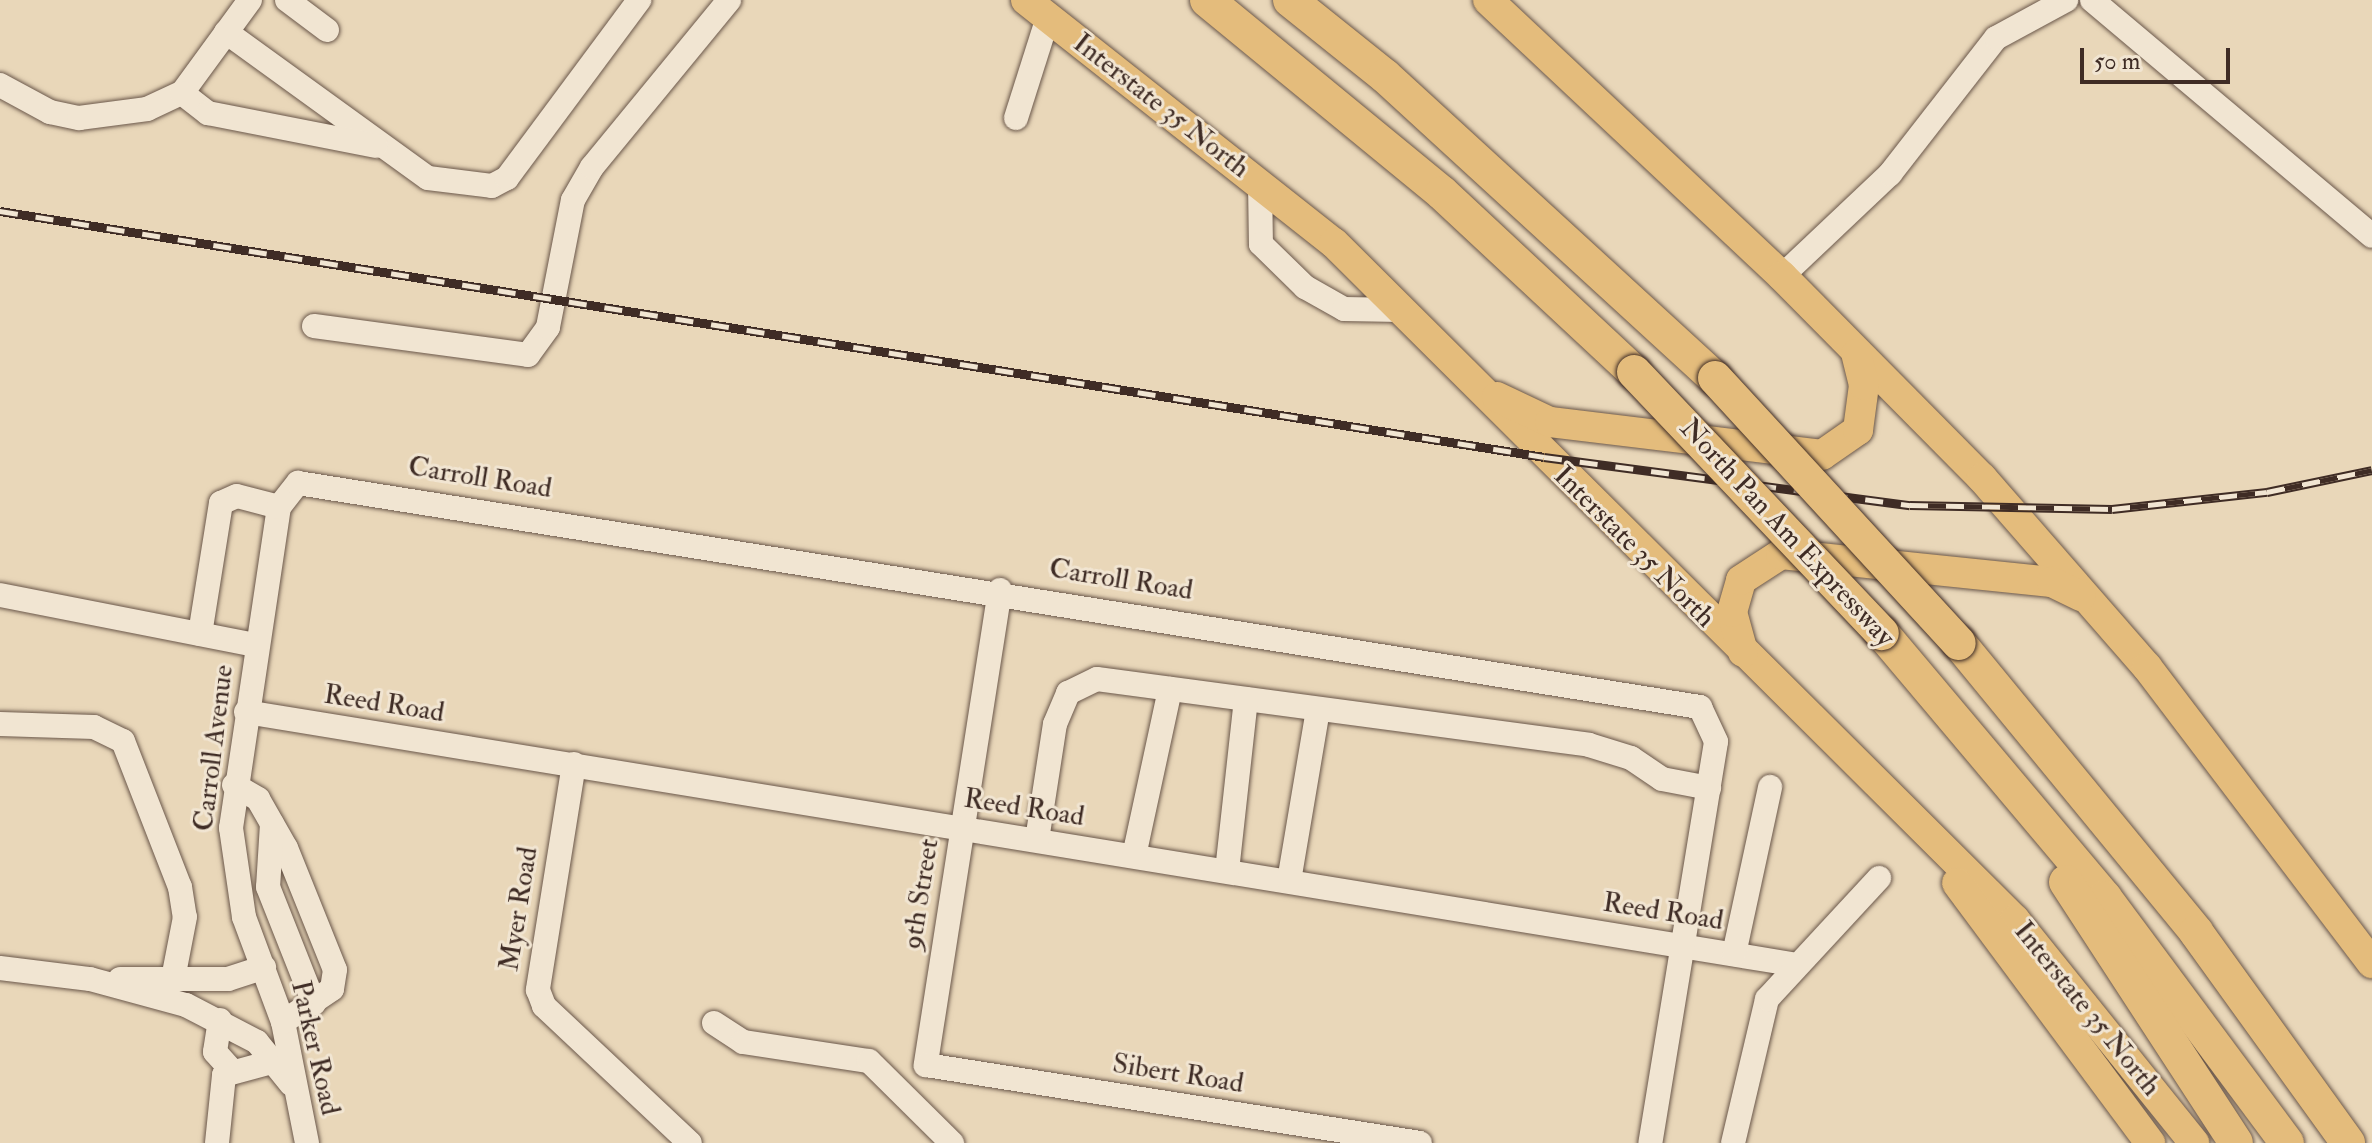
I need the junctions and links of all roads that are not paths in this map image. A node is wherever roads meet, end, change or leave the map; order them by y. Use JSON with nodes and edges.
{"nodes":[{"id":1,"x":250,"y":0,"type":"edge"},
{"id":2,"x":287,"y":0,"type":"edge"},
{"id":3,"x":639,"y":0,"type":"edge"},
{"id":4,"x":729,"y":0,"type":"edge"},
{"id":5,"x":1207,"y":0,"type":"edge"},
{"id":6,"x":1290,"y":0,"type":"edge"},
{"id":7,"x":1488,"y":0,"type":"edge"},
{"id":8,"x":2066,"y":0,"type":"edge"},
{"id":9,"x":2092,"y":0,"type":"edge"},
{"id":10,"x":1037,"y":9,"type":"edge"},
{"id":11,"x":2020,"y":10,"type":"edge"},
{"id":12,"x":327,"y":30,"type":"dead end"},
{"id":13,"x":226,"y":32,"type":"junction"},
{"id":14,"x":0,"y":85,"type":"edge"},
{"id":15,"x":182,"y":93,"type":"junction"},
{"id":16,"x":1016,"y":118,"type":"dead end"},
{"id":17,"x":387,"y":148,"type":"junction"},
{"id":18,"x":1260,"y":183,"type":"junction"},
{"id":19,"x":2372,"y":236,"type":"edge"},
{"id":20,"x":1782,"y":276,"type":"junction"},
{"id":21,"x":1401,"y":310,"type":"junction"},
{"id":22,"x":314,"y":326,"type":"dead end"},
{"id":23,"x":1855,"y":353,"type":"junction"},
{"id":24,"x":1478,"y":386,"type":"junction"},
{"id":25,"x":284,"y":498,"type":"junction"},
{"id":26,"x":1000,"y":590,"type":"junction"},
{"id":27,"x":0,"y":595,"type":"edge"},
{"id":28,"x":2090,"y":601,"type":"junction"},
{"id":29,"x":200,"y":634,"type":"junction"},
{"id":30,"x":256,"y":645,"type":"junction"},
{"id":31,"x":1745,"y":658,"type":"junction"},
{"id":32,"x":1926,"y":682,"type":"junction"},
{"id":33,"x":1170,"y":689,"type":"junction"},
{"id":34,"x":1246,"y":699,"type":"junction"},
{"id":35,"x":1318,"y":709,"type":"junction"},
{"id":36,"x":246,"y":712,"type":"junction"},
{"id":37,"x":0,"y":724,"type":"edge"},
{"id":38,"x":2057,"y":756,"type":"junction"},
{"id":39,"x":574,"y":764,"type":"junction"},
{"id":40,"x":234,"y":785,"type":"junction"},
{"id":41,"x":1770,"y":787,"type":"dead end"},
{"id":42,"x":1709,"y":788,"type":"junction"},
{"id":43,"x":1902,"y":807,"type":"junction"},
{"id":44,"x":272,"y":824,"type":"junction"},
{"id":45,"x":961,"y":828,"type":"junction"},
{"id":46,"x":1037,"y":840,"type":"junction"},
{"id":47,"x":1134,"y":856,"type":"junction"},
{"id":48,"x":1227,"y":871,"type":"junction"},
{"id":49,"x":1879,"y":878,"type":"dead end"},
{"id":50,"x":1289,"y":881,"type":"junction"},
{"id":51,"x":1683,"y":946,"type":"junction"},
{"id":52,"x":1734,"y":954,"type":"junction"},
{"id":53,"x":2372,"y":963,"type":"edge"},
{"id":54,"x":1792,"y":964,"type":"junction"},
{"id":55,"x":264,"y":967,"type":"junction"},
{"id":56,"x":0,"y":968,"type":"edge"},
{"id":57,"x":90,"y":979,"type":"junction"},
{"id":58,"x":173,"y":979,"type":"junction"},
{"id":59,"x":314,"y":1003,"type":"junction"},
{"id":60,"x":220,"y":1020,"type":"junction"},
{"id":61,"x":283,"y":1022,"type":"junction"},
{"id":62,"x":714,"y":1023,"type":"dead end"},
{"id":63,"x":282,"y":1059,"type":"junction"},
{"id":64,"x":926,"y":1065,"type":"joint"},
{"id":65,"x":231,"y":1070,"type":"junction"},
{"id":66,"x":2372,"y":1141,"type":"edge"},
{"id":67,"x":217,"y":1143,"type":"edge"},
{"id":68,"x":307,"y":1143,"type":"edge"},
{"id":69,"x":690,"y":1143,"type":"edge"},
{"id":70,"x":952,"y":1143,"type":"edge"},
{"id":71,"x":1420,"y":1143,"type":"edge"},
{"id":72,"x":1650,"y":1143,"type":"edge"},
{"id":73,"x":1733,"y":1143,"type":"edge"},
{"id":74,"x":2150,"y":1143,"type":"edge"},
{"id":75,"x":2194,"y":1143,"type":"edge"},
{"id":76,"x":2236,"y":1143,"type":"edge"},
{"id":77,"x":2287,"y":1143,"type":"edge"},
{"id":78,"x":2348,"y":1143,"type":"edge"}],
"edges":[{"from":1,"to":13,"type":"street"},
{"from":2,"to":12,"type":"street"},
{"from":3,"to":17,"type":"street"},
{"from":4,"to":22,"type":"street"},
{"from":5,"to":32,"type":"highway","name":"North Pan Am Expressway","bridge":true},
{"from":6,"to":38,"type":"highway","name":"North Pan Am Expressway","bridge":true},
{"from":7,"to":20,"type":"main road"},
{"from":8,"to":11,"type":"street"},
{"from":9,"to":19,"type":"street"},
{"from":10,"to":16,"type":"street"},
{"from":10,"to":18,"type":"main road","name":"Interstate 35 North"},
{"from":11,"to":20,"type":"street"},
{"from":13,"to":15,"type":"street"},
{"from":13,"to":17,"type":"street"},
{"from":14,"to":15,"type":"street"},
{"from":15,"to":17,"type":"street"},
{"from":18,"to":21,"type":"main road","name":"Interstate 35 North"},
{"from":18,"to":21,"type":"street"},
{"from":20,"to":23,"type":"main road"},
{"from":21,"to":24,"type":"main road","name":"Interstate 35 North"},
{"from":23,"to":24,"type":"main road"},
{"from":23,"to":28,"type":"main road"},
{"from":24,"to":31,"type":"main road","name":"Interstate 35 North"},
{"from":25,"to":26,"type":"street","name":"Carroll Road"},
{"from":25,"to":29,"type":"street","name":"Carroll Road"},
{"from":25,"to":30,"type":"street","name":"Carroll Avenue"},
{"from":26,"to":42,"type":"street","name":"Carroll Road"},
{"from":26,"to":45,"type":"street","name":"9th Street"},
{"from":27,"to":29,"type":"street"},
{"from":28,"to":31,"type":"main road"},
{"from":28,"to":53,"type":"main road"},
{"from":29,"to":30,"type":"street"},
{"from":30,"to":36,"type":"street","name":"Carroll Avenue"},
{"from":31,"to":43,"type":"main road","name":"Interstate 35 North"},
{"from":32,"to":76,"type":"highway"},
{"from":32,"to":77,"type":"highway","name":"North Pan Am Expressway"},
{"from":33,"to":34,"type":"street"},
{"from":33,"to":46,"type":"street"},
{"from":33,"to":47,"type":"street"},
{"from":34,"to":35,"type":"street"},
{"from":34,"to":48,"type":"street"},
{"from":35,"to":42,"type":"street"},
{"from":35,"to":50,"type":"street"},
{"from":36,"to":39,"type":"street","name":"Reed Road"},
{"from":36,"to":40,"type":"street","name":"Carroll Avenue"},
{"from":37,"to":58,"type":"street"},
{"from":38,"to":66,"type":"highway"},
{"from":38,"to":78,"type":"highway","name":"North Pan Am Expressway"},
{"from":39,"to":45,"type":"street","name":"Reed Road"},
{"from":39,"to":69,"type":"street","name":"Myer Road"},
{"from":40,"to":44,"type":"street"},
{"from":40,"to":55,"type":"street","name":"Carroll Avenue"},
{"from":41,"to":52,"type":"street"},
{"from":42,"to":51,"type":"street","name":"Carroll Road"},
{"from":43,"to":74,"type":"main road"},
{"from":43,"to":75,"type":"main road","name":"Interstate 35 North"},
{"from":44,"to":59,"type":"street"},
{"from":44,"to":59,"type":"street"},
{"from":45,"to":46,"type":"street","name":"Reed Road"},
{"from":45,"to":64,"type":"street","name":"9th Street"},
{"from":46,"to":47,"type":"street","name":"Reed Road"},
{"from":47,"to":48,"type":"street","name":"Reed Road"},
{"from":48,"to":50,"type":"street","name":"Reed Road"},
{"from":49,"to":54,"type":"street"},
{"from":50,"to":51,"type":"street","name":"Reed Road"},
{"from":51,"to":52,"type":"street","name":"Reed Road"},
{"from":51,"to":72,"type":"street"},
{"from":52,"to":54,"type":"street","name":"Reed Road"},
{"from":54,"to":73,"type":"street"},
{"from":55,"to":58,"type":"street"},
{"from":55,"to":61,"type":"street","name":"Parker Road"},
{"from":56,"to":57,"type":"street"},
{"from":57,"to":58,"type":"street"},
{"from":57,"to":60,"type":"street"},
{"from":59,"to":61,"type":"street"},
{"from":60,"to":63,"type":"street"},
{"from":60,"to":65,"type":"street"},
{"from":61,"to":63,"type":"street","name":"Parker Road"},
{"from":62,"to":70,"type":"street"},
{"from":63,"to":65,"type":"street"},
{"from":63,"to":68,"type":"street","name":"Parker Road"},
{"from":64,"to":71,"type":"street","name":"Sibert Road"},
{"from":65,"to":67,"type":"street"}]}
